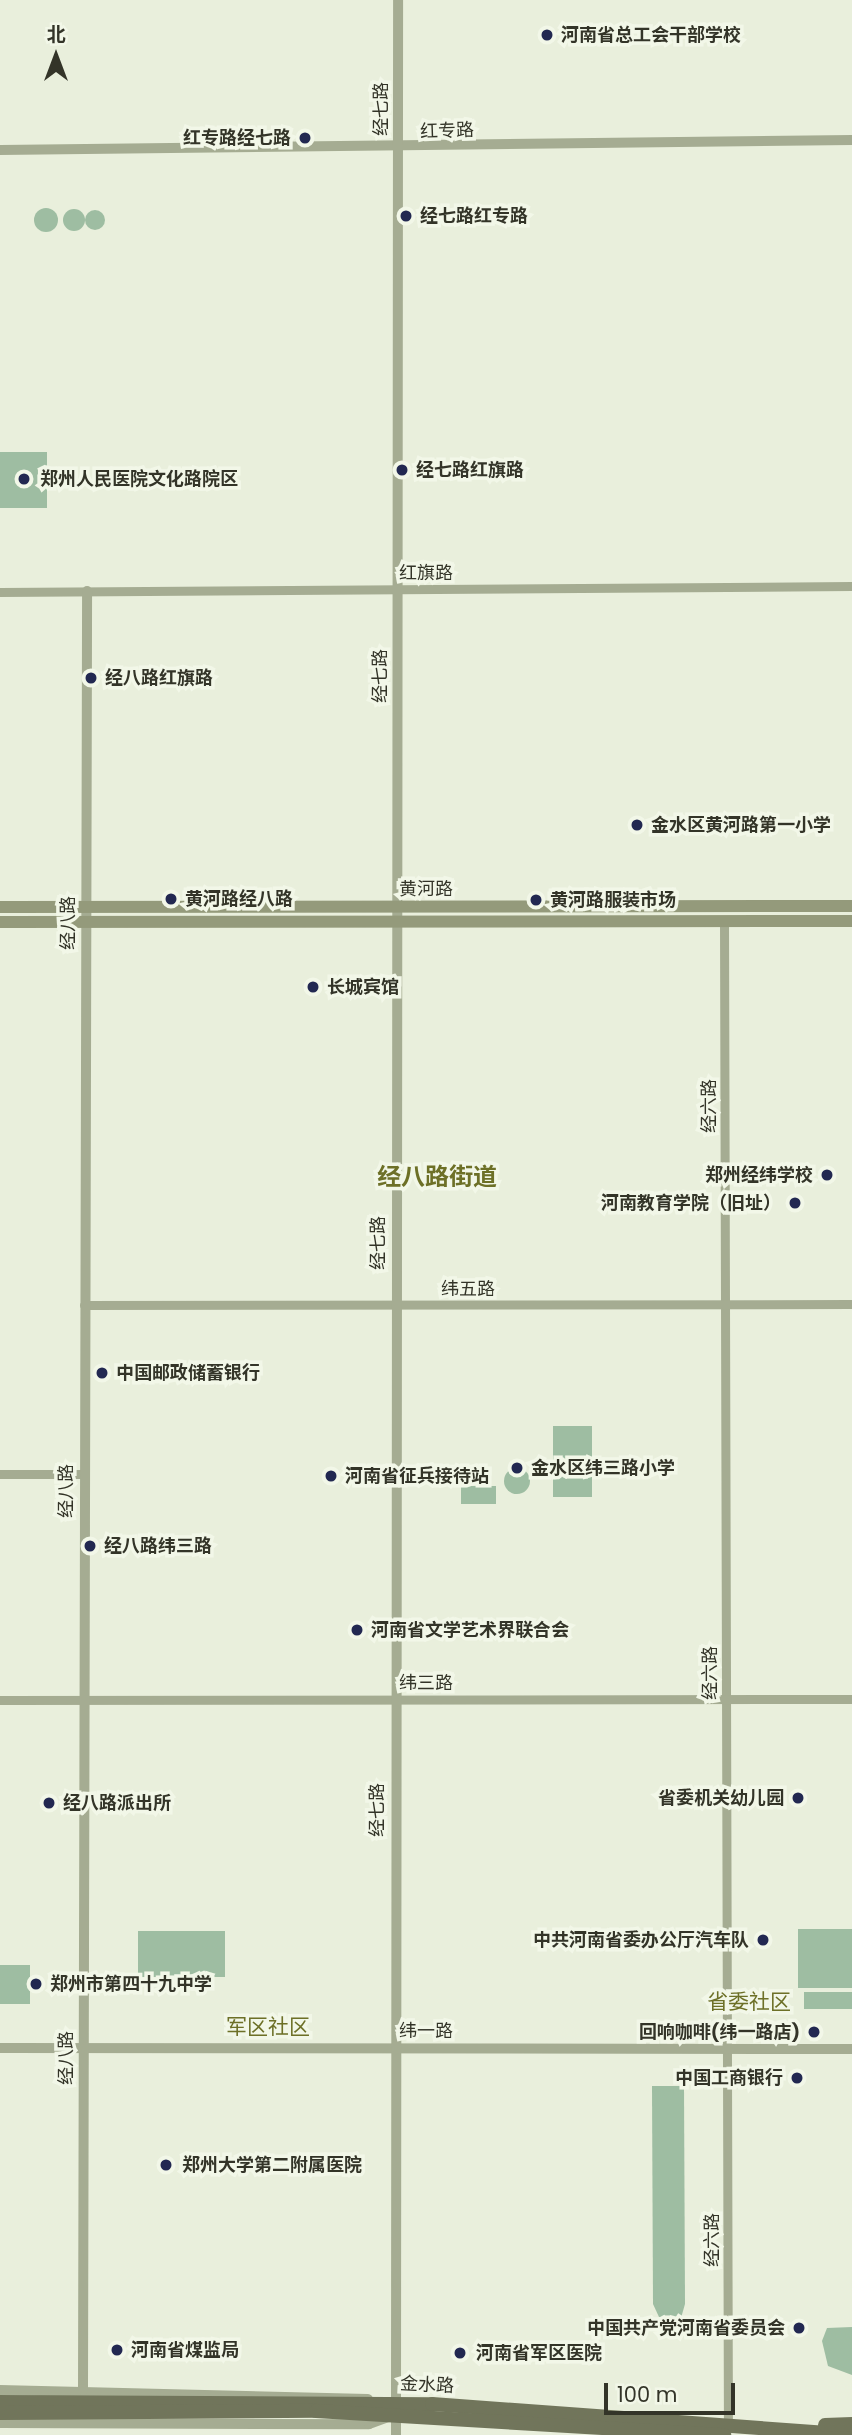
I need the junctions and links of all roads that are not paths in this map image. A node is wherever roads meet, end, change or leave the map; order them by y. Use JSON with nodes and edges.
{"nodes":[{"id":1,"x":398,"y":0,"type":"edge"},
{"id":2,"x":852,"y":140,"type":"edge"},
{"id":3,"x":0,"y":150,"type":"edge"},
{"id":4,"x":398,"y":150,"type":"junction"},
{"id":5,"x":852,"y":586,"type":"edge"},
{"id":6,"x":397,"y":589,"type":"junction"},
{"id":7,"x":87,"y":591,"type":"junction"},
{"id":8,"x":0,"y":592,"type":"edge"},
{"id":9,"x":397,"y":906,"type":"junction"},
{"id":10,"x":852,"y":906,"type":"edge"},
{"id":11,"x":0,"y":907,"type":"edge"},
{"id":12,"x":86,"y":907,"type":"junction"},
{"id":13,"x":852,"y":921,"type":"edge"},
{"id":14,"x":0,"y":922,"type":"edge"},
{"id":15,"x":86,"y":922,"type":"junction"},
{"id":16,"x":397,"y":922,"type":"junction"},
{"id":17,"x":724,"y":922,"type":"junction"},
{"id":18,"x":396,"y":1304,"type":"junction"},
{"id":19,"x":725,"y":1304,"type":"junction"},
{"id":20,"x":852,"y":1304,"type":"edge"},
{"id":21,"x":84,"y":1305,"type":"junction"},
{"id":22,"x":0,"y":1474,"type":"edge"},
{"id":23,"x":84,"y":1474,"type":"junction"},
{"id":24,"x":394,"y":1699,"type":"junction"},
{"id":25,"x":726,"y":1699,"type":"junction"},
{"id":26,"x":852,"y":1699,"type":"edge"},
{"id":27,"x":0,"y":1700,"type":"edge"},
{"id":28,"x":84,"y":1700,"type":"junction"},
{"id":29,"x":0,"y":2048,"type":"edge"},
{"id":30,"x":83,"y":2049,"type":"junction"},
{"id":31,"x":396,"y":2049,"type":"junction"},
{"id":32,"x":727,"y":2049,"type":"junction"},
{"id":33,"x":852,"y":2049,"type":"edge"},
{"id":34,"x":83,"y":2390,"type":"junction"},
{"id":35,"x":0,"y":2392,"type":"edge"},
{"id":36,"x":0,"y":2402,"type":"edge"},
{"id":37,"x":43,"y":2402,"type":"junction"},
{"id":38,"x":316,"y":2406,"type":"junction"},
{"id":39,"x":397,"y":2408,"type":"junction"},
{"id":40,"x":0,"y":2413,"type":"edge"},
{"id":41,"x":0,"y":2423,"type":"edge"},
{"id":42,"x":852,"y":2424,"type":"edge"},
{"id":43,"x":774,"y":2428,"type":"junction"},
{"id":44,"x":726,"y":2430,"type":"edge"},
{"id":45,"x":396,"y":2435,"type":"edge"},
{"id":46,"x":852,"y":2435,"type":"edge"}],
"edges":[{"from":1,"to":4,"type":"street","name":"经七路"},
{"from":2,"to":4,"type":"street","name":"红专路"},
{"from":3,"to":4,"type":"street","name":"红专路"},
{"from":4,"to":6,"type":"street","name":"经七路"},
{"from":5,"to":6,"type":"street","name":"红旗路"},
{"from":6,"to":7,"type":"street","name":"红旗路"},
{"from":6,"to":9,"type":"street","name":"经七路"},
{"from":7,"to":8,"type":"street","name":"红旗路"},
{"from":7,"to":12,"type":"street","name":"经八路"},
{"from":9,"to":10,"type":"main road","name":"黄河路"},
{"from":9,"to":12,"type":"main road","name":"黄河路"},
{"from":9,"to":16,"type":"street","name":"经七路"},
{"from":11,"to":12,"type":"main road","name":"黄河路"},
{"from":12,"to":15,"type":"street","name":"经八路"},
{"from":13,"to":17,"type":"main road","name":"黄河路"},
{"from":14,"to":15,"type":"main road","name":"黄河路"},
{"from":15,"to":16,"type":"main road","name":"黄河路"},
{"from":15,"to":21,"type":"street","name":"经八路"},
{"from":16,"to":17,"type":"main road","name":"黄河路"},
{"from":16,"to":18,"type":"street","name":"经七路"},
{"from":17,"to":19,"type":"street","name":"经六路"},
{"from":18,"to":19,"type":"street","name":"纬五路"},
{"from":18,"to":21,"type":"street","name":"纬五路"},
{"from":18,"to":24,"type":"street","name":"经七路"},
{"from":19,"to":20,"type":"street","name":"纬五路"},
{"from":19,"to":25,"type":"street","name":"经六路"},
{"from":21,"to":23,"type":"street","name":"经八路"},
{"from":22,"to":23,"type":"street"},
{"from":23,"to":28,"type":"street","name":"经八路"},
{"from":24,"to":25,"type":"street","name":"纬三路"},
{"from":24,"to":28,"type":"street","name":"纬三路"},
{"from":24,"to":31,"type":"street","name":"经七路"},
{"from":25,"to":26,"type":"street","name":"纬三路"},
{"from":25,"to":32,"type":"street","name":"经六路"},
{"from":27,"to":28,"type":"street","name":"纬三路"},
{"from":28,"to":30,"type":"street","name":"经八路"},
{"from":29,"to":30,"type":"street","name":"纬一路"},
{"from":30,"to":31,"type":"street","name":"纬一路"},
{"from":30,"to":34,"type":"street","name":"经八路"},
{"from":31,"to":32,"type":"street","name":"纬一路"},
{"from":31,"to":39,"type":"street","name":"经七路"},
{"from":32,"to":33,"type":"street","name":"纬一路"},
{"from":32,"to":44,"type":"street","name":"经六路"},
{"from":34,"to":35,"type":"street"},
{"from":34,"to":39,"type":"street"},
{"from":35,"to":37,"type":"main road"},
{"from":36,"to":37,"type":"main road","name":"金水路"},
{"from":37,"to":38,"type":"main road","name":"金水路"},
{"from":38,"to":39,"type":"main road","name":"金水路"},
{"from":38,"to":40,"type":"main road","name":"金水路"},
{"from":39,"to":41,"type":"street"},
{"from":39,"to":44,"type":"main road","name":"金水路"},
{"from":39,"to":45,"type":"street","name":"经七路"},
{"from":42,"to":43,"type":"main road"},
{"from":43,"to":44,"type":"main road","name":"金水路"},
{"from":43,"to":46,"type":"main road","name":"金水路"}]}
